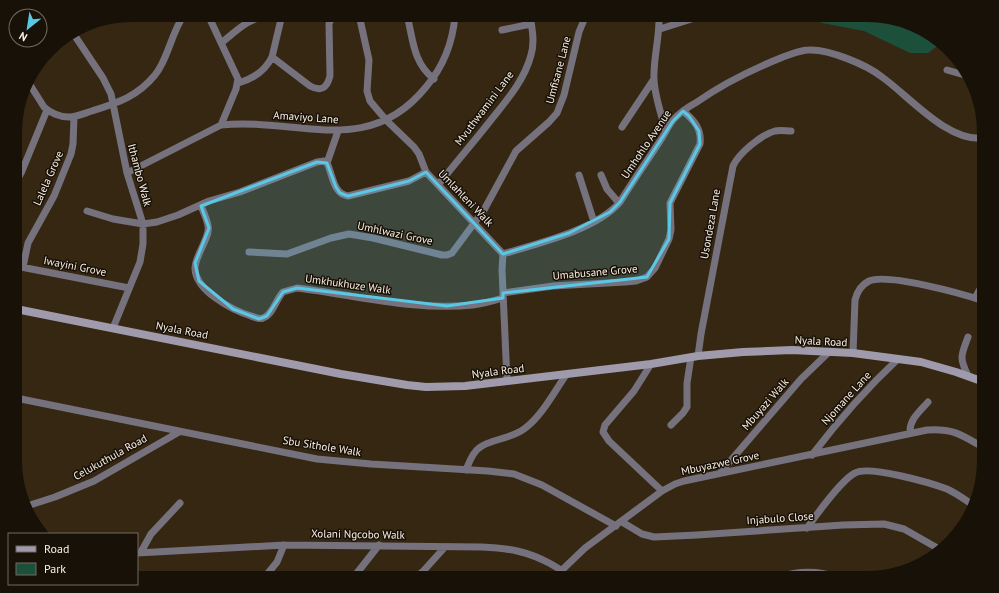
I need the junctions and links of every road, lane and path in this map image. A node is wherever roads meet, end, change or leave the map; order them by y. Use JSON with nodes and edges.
{"nodes":[{"id":1,"x":180,"y":22,"type":"edge"},
{"id":2,"x":211,"y":22,"type":"edge"},
{"id":3,"x":250,"y":22,"type":"edge"},
{"id":4,"x":281,"y":22,"type":"edge"},
{"id":5,"x":330,"y":22,"type":"edge"},
{"id":6,"x":361,"y":22,"type":"edge"},
{"id":7,"x":409,"y":22,"type":"edge"},
{"id":8,"x":454,"y":22,"type":"edge"},
{"id":9,"x":583,"y":22,"type":"edge"},
{"id":10,"x":660,"y":22,"type":"edge"},
{"id":11,"x":682,"y":22,"type":"edge"},
{"id":12,"x":531,"y":24,"type":"joint"},
{"id":13,"x":660,"y":29,"type":"junction"},
{"id":14,"x":502,"y":30,"type":"dead end"},
{"id":15,"x":77,"y":37,"type":"edge"},
{"id":16,"x":221,"y":43,"type":"junction"},
{"id":17,"x":272,"y":57,"type":"junction"},
{"id":18,"x":947,"y":70,"type":"dead end"},
{"id":19,"x":960,"y":74,"type":"edge"},
{"id":20,"x":434,"y":78,"type":"junction"},
{"id":21,"x":654,"y":79,"type":"junction"},
{"id":22,"x":238,"y":83,"type":"junction"},
{"id":23,"x":31,"y":87,"type":"edge"},
{"id":24,"x":113,"y":104,"type":"junction"},
{"id":25,"x":47,"y":110,"type":"junction"},
{"id":26,"x":683,"y":111,"type":"junction"},
{"id":27,"x":74,"y":117,"type":"junction"},
{"id":28,"x":386,"y":120,"type":"junction"},
{"id":29,"x":220,"y":125,"type":"junction"},
{"id":30,"x":622,"y":127,"type":"dead end"},
{"id":31,"x":338,"y":131,"type":"junction"},
{"id":32,"x":666,"y":131,"type":"junction"},
{"id":33,"x":791,"y":131,"type":"dead end"},
{"id":34,"x":977,"y":138,"type":"edge"},
{"id":35,"x":327,"y":163,"type":"junction"},
{"id":36,"x":22,"y":171,"type":"edge"},
{"id":37,"x":426,"y":172,"type":"junction"},
{"id":38,"x":127,"y":173,"type":"junction"},
{"id":39,"x":579,"y":175,"type":"dead end"},
{"id":40,"x":601,"y":175,"type":"dead end"},
{"id":41,"x":438,"y":184,"type":"junction"},
{"id":42,"x":619,"y":203,"type":"junction"},
{"id":43,"x":201,"y":206,"type":"junction"},
{"id":44,"x":87,"y":211,"type":"dead end"},
{"id":45,"x":594,"y":222,"type":"junction"},
{"id":46,"x":475,"y":223,"type":"junction"},
{"id":47,"x":143,"y":224,"type":"junction"},
{"id":48,"x":249,"y":252,"type":"dead end"},
{"id":49,"x":504,"y":254,"type":"junction"},
{"id":50,"x":22,"y":261,"type":"edge"},
{"id":51,"x":22,"y":267,"type":"edge"},
{"id":52,"x":129,"y":288,"type":"junction"},
{"id":53,"x":503,"y":296,"type":"junction"},
{"id":54,"x":976,"y":298,"type":"edge"},
{"id":55,"x":22,"y":310,"type":"edge"},
{"id":56,"x":113,"y":328,"type":"junction"},
{"id":57,"x":968,"y":337,"type":"dead end"},
{"id":58,"x":829,"y":352,"type":"junction"},
{"id":59,"x":853,"y":353,"type":"junction"},
{"id":60,"x":695,"y":357,"type":"junction"},
{"id":61,"x":898,"y":359,"type":"junction"},
{"id":62,"x":651,"y":364,"type":"junction"},
{"id":63,"x":566,"y":375,"type":"junction"},
{"id":64,"x":968,"y":376,"type":"junction"},
{"id":65,"x":977,"y":379,"type":"edge"},
{"id":66,"x":507,"y":380,"type":"junction"},
{"id":67,"x":22,"y":399,"type":"edge"},
{"id":68,"x":928,"y":402,"type":"dead end"},
{"id":69,"x":671,"y":424,"type":"dead end"},
{"id":70,"x":178,"y":432,"type":"junction"},
{"id":71,"x":910,"y":434,"type":"junction"},
{"id":72,"x":977,"y":444,"type":"edge"},
{"id":73,"x":812,"y":455,"type":"junction"},
{"id":74,"x":466,"y":470,"type":"junction"},
{"id":75,"x":720,"y":473,"type":"junction"},
{"id":76,"x":662,"y":491,"type":"junction"},
{"id":77,"x":969,"y":502,"type":"edge"},
{"id":78,"x":180,"y":503,"type":"dead end"},
{"id":79,"x":31,"y":505,"type":"edge"},
{"id":80,"x":619,"y":524,"type":"junction"},
{"id":81,"x":807,"y":528,"type":"junction"},
{"id":82,"x":284,"y":545,"type":"junction"},
{"id":83,"x":379,"y":545,"type":"junction"},
{"id":84,"x":445,"y":547,"type":"junction"},
{"id":85,"x":936,"y":547,"type":"edge"},
{"id":86,"x":139,"y":553,"type":"edge"},
{"id":87,"x":562,"y":570,"type":"joint"},
{"id":88,"x":270,"y":571,"type":"edge"},
{"id":89,"x":359,"y":571,"type":"edge"},
{"id":90,"x":424,"y":571,"type":"edge"}],
"edges":[{"from":1,"to":24,"type":"street"},
{"from":2,"to":16,"type":"street"},
{"from":3,"to":16,"type":"street"},
{"from":4,"to":17,"type":"street"},
{"from":5,"to":17,"type":"street"},
{"from":6,"to":28,"type":"street","name":"Umlahleni Walk"},
{"from":7,"to":20,"type":"street"},
{"from":8,"to":20,"type":"street","name":"Amaviyo Lane"},
{"from":9,"to":46,"type":"street","name":"Umfisane Lane"},
{"from":10,"to":13,"type":"street"},
{"from":11,"to":13,"type":"street"},
{"from":12,"to":14,"type":"street"},
{"from":12,"to":41,"type":"street","name":"Mvuthwamini Lane"},
{"from":13,"to":21,"type":"street"},
{"from":15,"to":24,"type":"street","name":"Ithambo Walk"},
{"from":16,"to":22,"type":"street"},
{"from":17,"to":22,"type":"street"},
{"from":18,"to":19,"type":"street"},
{"from":20,"to":28,"type":"street","name":"Amaviyo Lane"},
{"from":21,"to":30,"type":"street"},
{"from":21,"to":32,"type":"street"},
{"from":22,"to":29,"type":"street"},
{"from":23,"to":25,"type":"street"},
{"from":24,"to":27,"type":"street"},
{"from":24,"to":38,"type":"street","name":"Ithambo Walk"},
{"from":25,"to":27,"type":"street"},
{"from":25,"to":36,"type":"street"},
{"from":26,"to":32,"type":"street","name":"Umhohlo Avenue"},
{"from":26,"to":34,"type":"street","name":"Umhohlo Avenue"},
{"from":26,"to":53,"type":"street","name":"Umabusane Grove"},
{"from":27,"to":50,"type":"street","name":"Lalela Grove"},
{"from":28,"to":31,"type":"street","name":"Amaviyo Lane"},
{"from":28,"to":37,"type":"street","name":"Umlahleni Walk"},
{"from":29,"to":31,"type":"street","name":"Amaviyo Lane"},
{"from":29,"to":38,"type":"street","name":"Amaviyo Lane"},
{"from":31,"to":35,"type":"street"},
{"from":32,"to":42,"type":"street","name":"Umhohlo Avenue"},
{"from":33,"to":60,"type":"street","name":"Usondeza Lane"},
{"from":35,"to":37,"type":"street"},
{"from":35,"to":43,"type":"street"},
{"from":37,"to":41,"type":"street","name":"Umlahleni Walk"},
{"from":38,"to":47,"type":"street","name":"Ithambo Walk"},
{"from":39,"to":45,"type":"street"},
{"from":40,"to":42,"type":"street"},
{"from":41,"to":46,"type":"street","name":"Umlahleni Walk"},
{"from":42,"to":45,"type":"street","name":"Umhohlo Avenue"},
{"from":43,"to":47,"type":"street"},
{"from":43,"to":53,"type":"street","name":"Umkhukhuze Walk"},
{"from":44,"to":47,"type":"street"},
{"from":45,"to":49,"type":"street","name":"Umhohlo Avenue"},
{"from":46,"to":48,"type":"street","name":"Umhlwazi Grove"},
{"from":46,"to":49,"type":"street","name":"Umlahleni Walk"},
{"from":47,"to":52,"type":"street","name":"Ithambo Walk"},
{"from":49,"to":53,"type":"street"},
{"from":51,"to":52,"type":"street","name":"Iwayini Grove"},
{"from":52,"to":56,"type":"street","name":"Ithambo Walk"},
{"from":53,"to":66,"type":"street"},
{"from":54,"to":59,"type":"street"},
{"from":55,"to":56,"type":"street","name":"Nyala Road"},
{"from":56,"to":66,"type":"street","name":"Nyala Road"},
{"from":57,"to":64,"type":"street"},
{"from":58,"to":59,"type":"street","name":"Nyala Road"},
{"from":58,"to":60,"type":"street","name":"Nyala Road"},
{"from":58,"to":75,"type":"street","name":"Mbuyazi Walk"},
{"from":59,"to":61,"type":"street","name":"Nyala Road"},
{"from":60,"to":62,"type":"street","name":"Nyala Road"},
{"from":60,"to":69,"type":"street","name":"Usondeza Lane"},
{"from":61,"to":64,"type":"street","name":"Nyala Road"},
{"from":61,"to":73,"type":"street","name":"Njomane Lane"},
{"from":62,"to":63,"type":"street","name":"Nyala Road"},
{"from":62,"to":76,"type":"street"},
{"from":63,"to":66,"type":"street","name":"Nyala Road"},
{"from":63,"to":74,"type":"street"},
{"from":64,"to":65,"type":"street","name":"Nyala Road"},
{"from":67,"to":70,"type":"street","name":"Sbu Sithole Walk"},
{"from":68,"to":71,"type":"street"},
{"from":70,"to":74,"type":"street","name":"Sbu Sithole Walk"},
{"from":70,"to":79,"type":"street","name":"Celukuthula Road"},
{"from":71,"to":72,"type":"street","name":"Mbuyazwe Grove"},
{"from":71,"to":73,"type":"street","name":"Mbuyazwe Grove"},
{"from":73,"to":75,"type":"street","name":"Mbuyazwe Grove"},
{"from":74,"to":80,"type":"street","name":"Sbu Sithole Walk"},
{"from":75,"to":76,"type":"street","name":"Mbuyazwe Grove"},
{"from":76,"to":80,"type":"street","name":"Mbuyazwe Grove"},
{"from":77,"to":81,"type":"street"},
{"from":78,"to":86,"type":"street"},
{"from":80,"to":81,"type":"street","name":"Injabulo Close"},
{"from":80,"to":87,"type":"street","name":"Mbuyazwe Grove"},
{"from":81,"to":85,"type":"street","name":"Injabulo Close"},
{"from":82,"to":83,"type":"street","name":"Xolani Ngcobo Walk"},
{"from":82,"to":86,"type":"street","name":"Xolani Ngcobo Walk"},
{"from":82,"to":88,"type":"street"},
{"from":83,"to":84,"type":"street","name":"Xolani Ngcobo Walk"},
{"from":83,"to":89,"type":"street"},
{"from":84,"to":87,"type":"street","name":"Xolani Ngcobo Walk"},
{"from":84,"to":90,"type":"street"}]}
